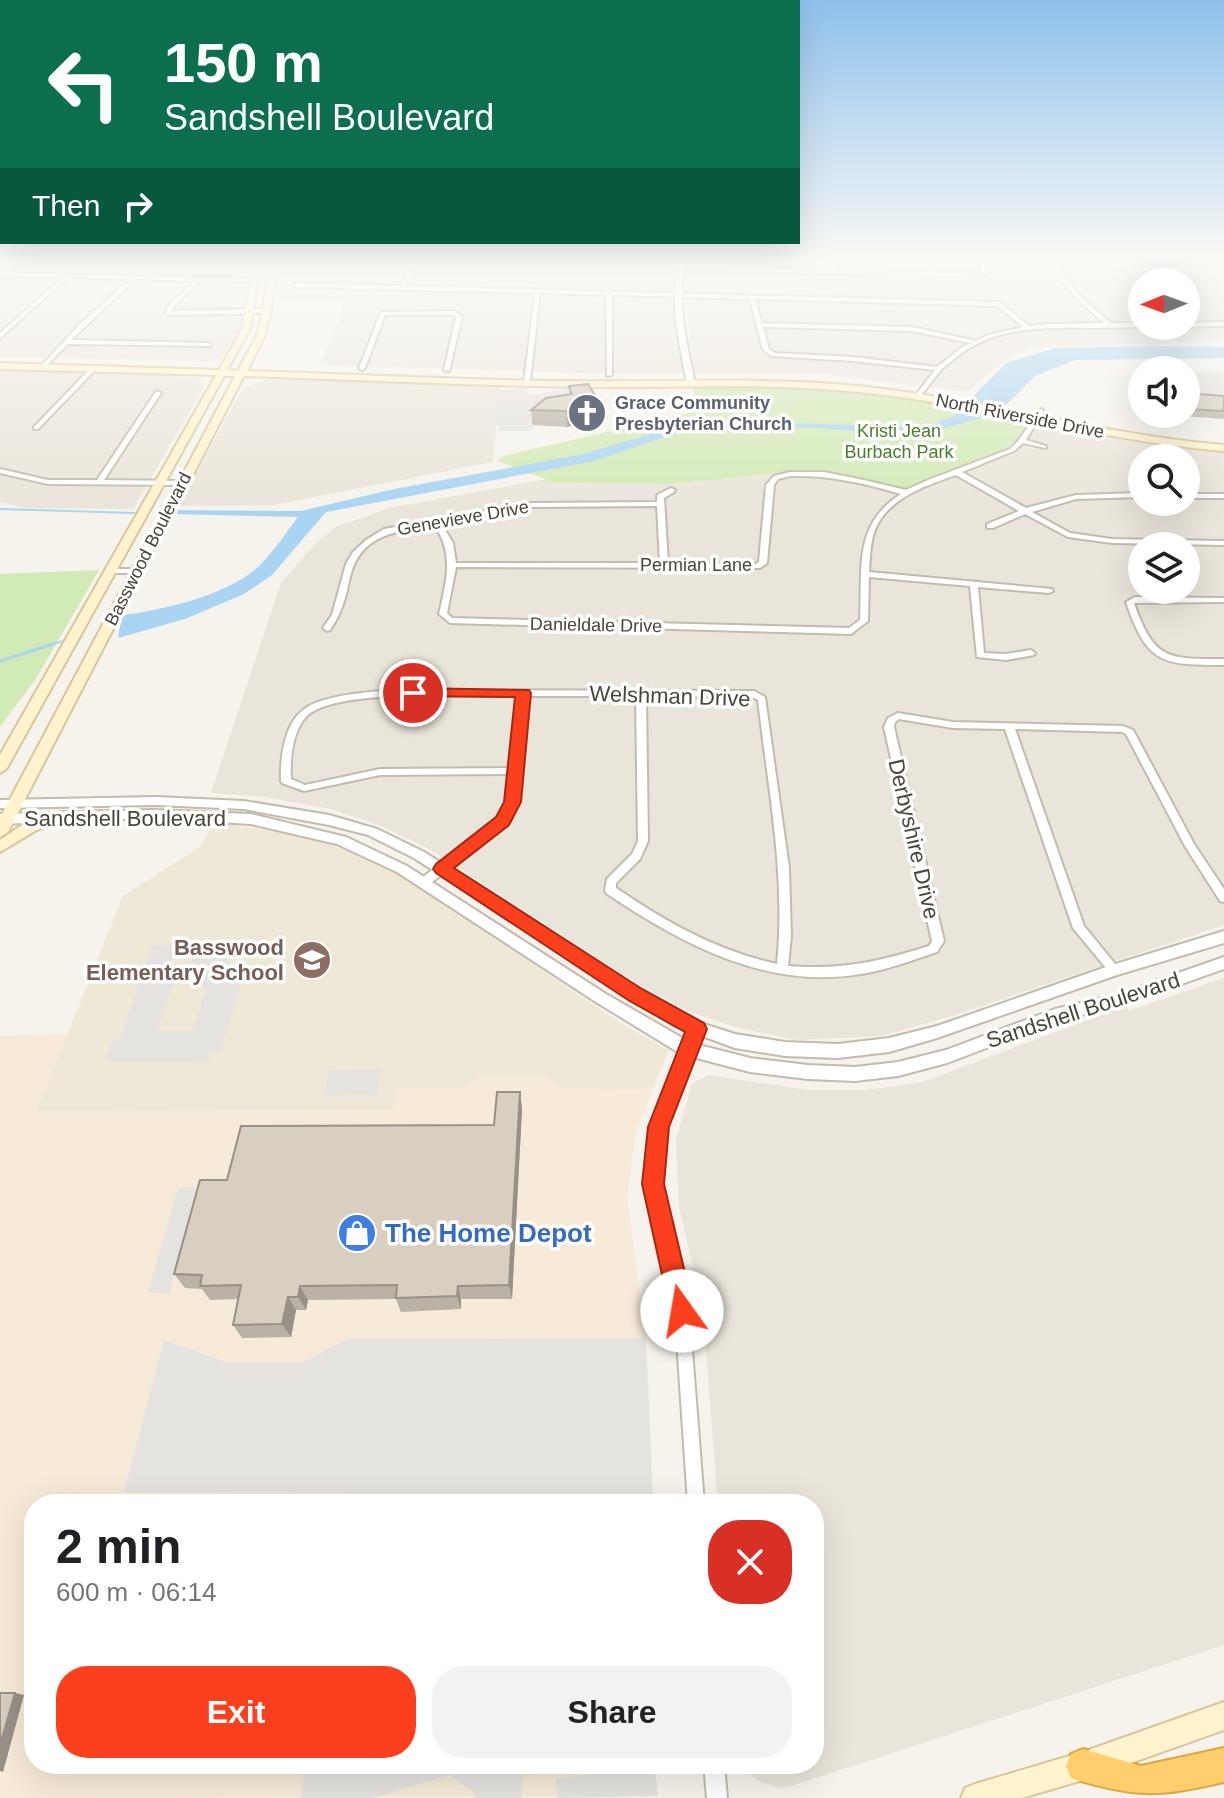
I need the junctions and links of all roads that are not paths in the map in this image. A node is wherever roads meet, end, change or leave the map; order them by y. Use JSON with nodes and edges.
{"nodes":[{"id":1,"x":66,"y":343,"type":"edge"},
{"id":2,"x":110,"y":343,"type":"edge"},
{"id":3,"x":238,"y":343,"type":"edge"},
{"id":4,"x":256,"y":343,"type":"edge"},
{"id":5,"x":372,"y":343,"type":"edge"},
{"id":6,"x":453,"y":343,"type":"edge"},
{"id":7,"x":532,"y":343,"type":"edge"},
{"id":8,"x":609,"y":343,"type":"edge"},
{"id":9,"x":685,"y":343,"type":"edge"},
{"id":10,"x":764,"y":343,"type":"edge"},
{"id":11,"x":973,"y":343,"type":"edge"},
{"id":12,"x":209,"y":345,"type":"dead end"},
{"id":13,"x":0,"y":359,"type":"edge"},
{"id":14,"x":47,"y":363,"type":"junction"},
{"id":15,"x":0,"y":366,"type":"edge"},
{"id":16,"x":94,"y":368,"type":"junction"},
{"id":17,"x":362,"y":368,"type":"junction"},
{"id":18,"x":224,"y":369,"type":"junction"},
{"id":19,"x":241,"y":369,"type":"junction"},
{"id":20,"x":939,"y":369,"type":"junction"},
{"id":21,"x":447,"y":370,"type":"junction"},
{"id":22,"x":281,"y":375,"type":"junction"},
{"id":23,"x":609,"y":375,"type":"junction"},
{"id":24,"x":528,"y":378,"type":"junction"},
{"id":25,"x":690,"y":379,"type":"junction"},
{"id":26,"x":231,"y":389,"type":"junction"},
{"id":27,"x":920,"y":392,"type":"junction"},
{"id":28,"x":158,"y":393,"type":"dead end"},
{"id":29,"x":1039,"y":415,"type":"junction"},
{"id":30,"x":36,"y":428,"type":"dead end"},
{"id":31,"x":1224,"y":438,"type":"edge"},
{"id":32,"x":1022,"y":441,"type":"junction"},
{"id":33,"x":1044,"y":447,"type":"dead end"},
{"id":34,"x":1224,"y":448,"type":"edge"},
{"id":35,"x":0,"y":471,"type":"edge"},
{"id":36,"x":958,"y":473,"type":"junction"},
{"id":37,"x":100,"y":481,"type":"junction"},
{"id":38,"x":159,"y":482,"type":"junction"},
{"id":39,"x":182,"y":483,"type":"junction"},
{"id":40,"x":671,"y":490,"type":"dead end"},
{"id":41,"x":907,"y":493,"type":"junction"},
{"id":42,"x":1128,"y":495,"type":"edge"},
{"id":43,"x":1200,"y":496,"type":"edge"},
{"id":44,"x":1224,"y":496,"type":"edge"},
{"id":45,"x":660,"y":504,"type":"junction"},
{"id":46,"x":1022,"y":512,"type":"junction"},
{"id":47,"x":436,"y":522,"type":"junction"},
{"id":48,"x":990,"y":526,"type":"dead end"},
{"id":49,"x":1224,"y":543,"type":"edge"},
{"id":50,"x":454,"y":565,"type":"junction"},
{"id":51,"x":664,"y":566,"type":"junction"},
{"id":52,"x":112,"y":571,"type":"junction"},
{"id":53,"x":135,"y":571,"type":"junction"},
{"id":54,"x":867,"y":574,"type":"junction"},
{"id":55,"x":974,"y":584,"type":"junction"},
{"id":56,"x":1049,"y":591,"type":"dead end"},
{"id":57,"x":1224,"y":600,"type":"edge"},
{"id":58,"x":327,"y":628,"type":"dead end"},
{"id":59,"x":1031,"y":653,"type":"dead end"},
{"id":60,"x":1224,"y":662,"type":"edge"},
{"id":61,"x":523,"y":693,"type":"junction"},
{"id":62,"x":641,"y":694,"type":"junction"},
{"id":63,"x":1009,"y":727,"type":"junction"},
{"id":64,"x":0,"y":768,"type":"edge"},
{"id":65,"x":517,"y":771,"type":"junction"},
{"id":66,"x":8,"y":804,"type":"edge"},
{"id":67,"x":52,"y":818,"type":"junction"},
{"id":68,"x":2,"y":823,"type":"edge"},
{"id":69,"x":0,"y":847,"type":"edge"},
{"id":70,"x":442,"y":869,"type":"junction"},
{"id":71,"x":423,"y":883,"type":"junction"},
{"id":72,"x":1224,"y":898,"type":"edge"},
{"id":73,"x":1224,"y":937,"type":"edge"},
{"id":74,"x":1224,"y":963,"type":"edge"},
{"id":75,"x":782,"y":970,"type":"junction"},
{"id":76,"x":1114,"y":970,"type":"junction"},
{"id":77,"x":697,"y":1029,"type":"junction"},
{"id":78,"x":687,"y":1049,"type":"junction"},
{"id":79,"x":695,"y":1494,"type":"edge"},
{"id":80,"x":1224,"y":1716,"type":"edge"},
{"id":81,"x":1224,"y":1765,"type":"edge"},
{"id":82,"x":1083,"y":1766,"type":"junction"},
{"id":83,"x":715,"y":1774,"type":"edge"},
{"id":84,"x":717,"y":1798,"type":"edge"},
{"id":85,"x":975,"y":1798,"type":"edge"}],
"edges":[{"from":1,"to":14,"type":"street"},
{"from":2,"to":12,"type":"street"},
{"from":3,"to":18,"type":"main road","name":"Basswood Boulevard"},
{"from":4,"to":19,"type":"main road","name":"Basswood Boulevard"},
{"from":5,"to":17,"type":"street"},
{"from":6,"to":21,"type":"street"},
{"from":7,"to":24,"type":"street"},
{"from":8,"to":23,"type":"street"},
{"from":9,"to":25,"type":"street"},
{"from":10,"to":20,"type":"street"},
{"from":11,"to":20,"type":"street"},
{"from":13,"to":14,"type":"main road","name":"North Riverside Drive"},
{"from":14,"to":15,"type":"main road","name":"North Riverside Drive"},
{"from":14,"to":16,"type":"main road","name":"North Riverside Drive"},
{"from":14,"to":18,"type":"main road","name":"North Riverside Drive"},
{"from":16,"to":18,"type":"main road","name":"North Riverside Drive"},
{"from":16,"to":30,"type":"street"},
{"from":17,"to":19,"type":"main road","name":"North Riverside Drive"},
{"from":17,"to":21,"type":"main road","name":"North Riverside Drive"},
{"from":18,"to":19,"type":"main road","name":"North Riverside Drive"},
{"from":18,"to":38,"type":"main road","name":"Basswood Boulevard"},
{"from":19,"to":22,"type":"main road","name":"North Riverside Drive"},
{"from":19,"to":26,"type":"main road","name":"Basswood Boulevard"},
{"from":20,"to":27,"type":"street"},
{"from":21,"to":24,"type":"main road","name":"North Riverside Drive"},
{"from":22,"to":24,"type":"main road","name":"North Riverside Drive"},
{"from":22,"to":26,"type":"main road"},
{"from":23,"to":24,"type":"main road","name":"North Riverside Drive"},
{"from":23,"to":25,"type":"main road","name":"North Riverside Drive"},
{"from":24,"to":25,"type":"main road","name":"North Riverside Drive"},
{"from":25,"to":27,"type":"main road","name":"North Riverside Drive"},
{"from":26,"to":39,"type":"main road","name":"Basswood Boulevard"},
{"from":27,"to":29,"type":"main road","name":"North Riverside Drive"},
{"from":28,"to":37,"type":"street"},
{"from":29,"to":31,"type":"main road","name":"North Riverside Drive"},
{"from":29,"to":32,"type":"street"},
{"from":29,"to":34,"type":"main road","name":"North Riverside Drive"},
{"from":32,"to":33,"type":"street"},
{"from":32,"to":36,"type":"street"},
{"from":35,"to":37,"type":"street"},
{"from":36,"to":41,"type":"street"},
{"from":36,"to":46,"type":"street"},
{"from":37,"to":38,"type":"street"},
{"from":38,"to":39,"type":"street"},
{"from":38,"to":52,"type":"main road","name":"Basswood Boulevard"},
{"from":39,"to":53,"type":"main road","name":"Basswood Boulevard"},
{"from":40,"to":45,"type":"street"},
{"from":41,"to":51,"type":"street","name":"Permian Lane"},
{"from":41,"to":54,"type":"street"},
{"from":42,"to":46,"type":"street"},
{"from":43,"to":44,"type":"street"},
{"from":45,"to":47,"type":"street","name":"Genevieve Drive"},
{"from":45,"to":51,"type":"street"},
{"from":46,"to":48,"type":"street"},
{"from":46,"to":49,"type":"street"},
{"from":47,"to":50,"type":"street"},
{"from":47,"to":58,"type":"street","name":"Genevieve Drive"},
{"from":50,"to":51,"type":"street","name":"Permian Lane"},
{"from":50,"to":54,"type":"street","name":"Danieldale Drive"},
{"from":52,"to":53,"type":"street"},
{"from":52,"to":64,"type":"main road","name":"Basswood Boulevard"},
{"from":53,"to":66,"type":"main road","name":"Basswood Boulevard"},
{"from":54,"to":55,"type":"street"},
{"from":55,"to":56,"type":"street"},
{"from":55,"to":59,"type":"street"},
{"from":57,"to":60,"type":"street"},
{"from":61,"to":62,"type":"street","name":"Welshman Drive"},
{"from":61,"to":65,"type":"street"},
{"from":61,"to":65,"type":"street","name":"Welshman Drive"},
{"from":62,"to":75,"type":"street","name":"Welshman Drive"},
{"from":62,"to":75,"type":"street","name":"Derbyshire Drive"},
{"from":63,"to":72,"type":"street","name":"Derbyshire Drive"},
{"from":63,"to":75,"type":"street","name":"Derbyshire Drive"},
{"from":63,"to":76,"type":"street"},
{"from":65,"to":70,"type":"street"},
{"from":66,"to":68,"type":"main road","name":"Basswood Boulevard"},
{"from":66,"to":70,"type":"street","name":"Sandshell Boulevard"},
{"from":67,"to":68,"type":"street","name":"Sandshell Boulevard"},
{"from":67,"to":69,"type":"main road"},
{"from":67,"to":71,"type":"street","name":"Sandshell Boulevard"},
{"from":70,"to":71,"type":"street"},
{"from":70,"to":77,"type":"street","name":"Sandshell Boulevard"},
{"from":71,"to":78,"type":"street","name":"Sandshell Boulevard"},
{"from":73,"to":76,"type":"street","name":"Sandshell Boulevard"},
{"from":74,"to":78,"type":"street","name":"Sandshell Boulevard"},
{"from":76,"to":77,"type":"street","name":"Sandshell Boulevard"},
{"from":77,"to":78,"type":"street"},
{"from":78,"to":79,"type":"street"},
{"from":80,"to":82,"type":"main road"},
{"from":81,"to":82,"type":"highway"},
{"from":82,"to":85,"type":"main road"},
{"from":83,"to":84,"type":"street"}]}
